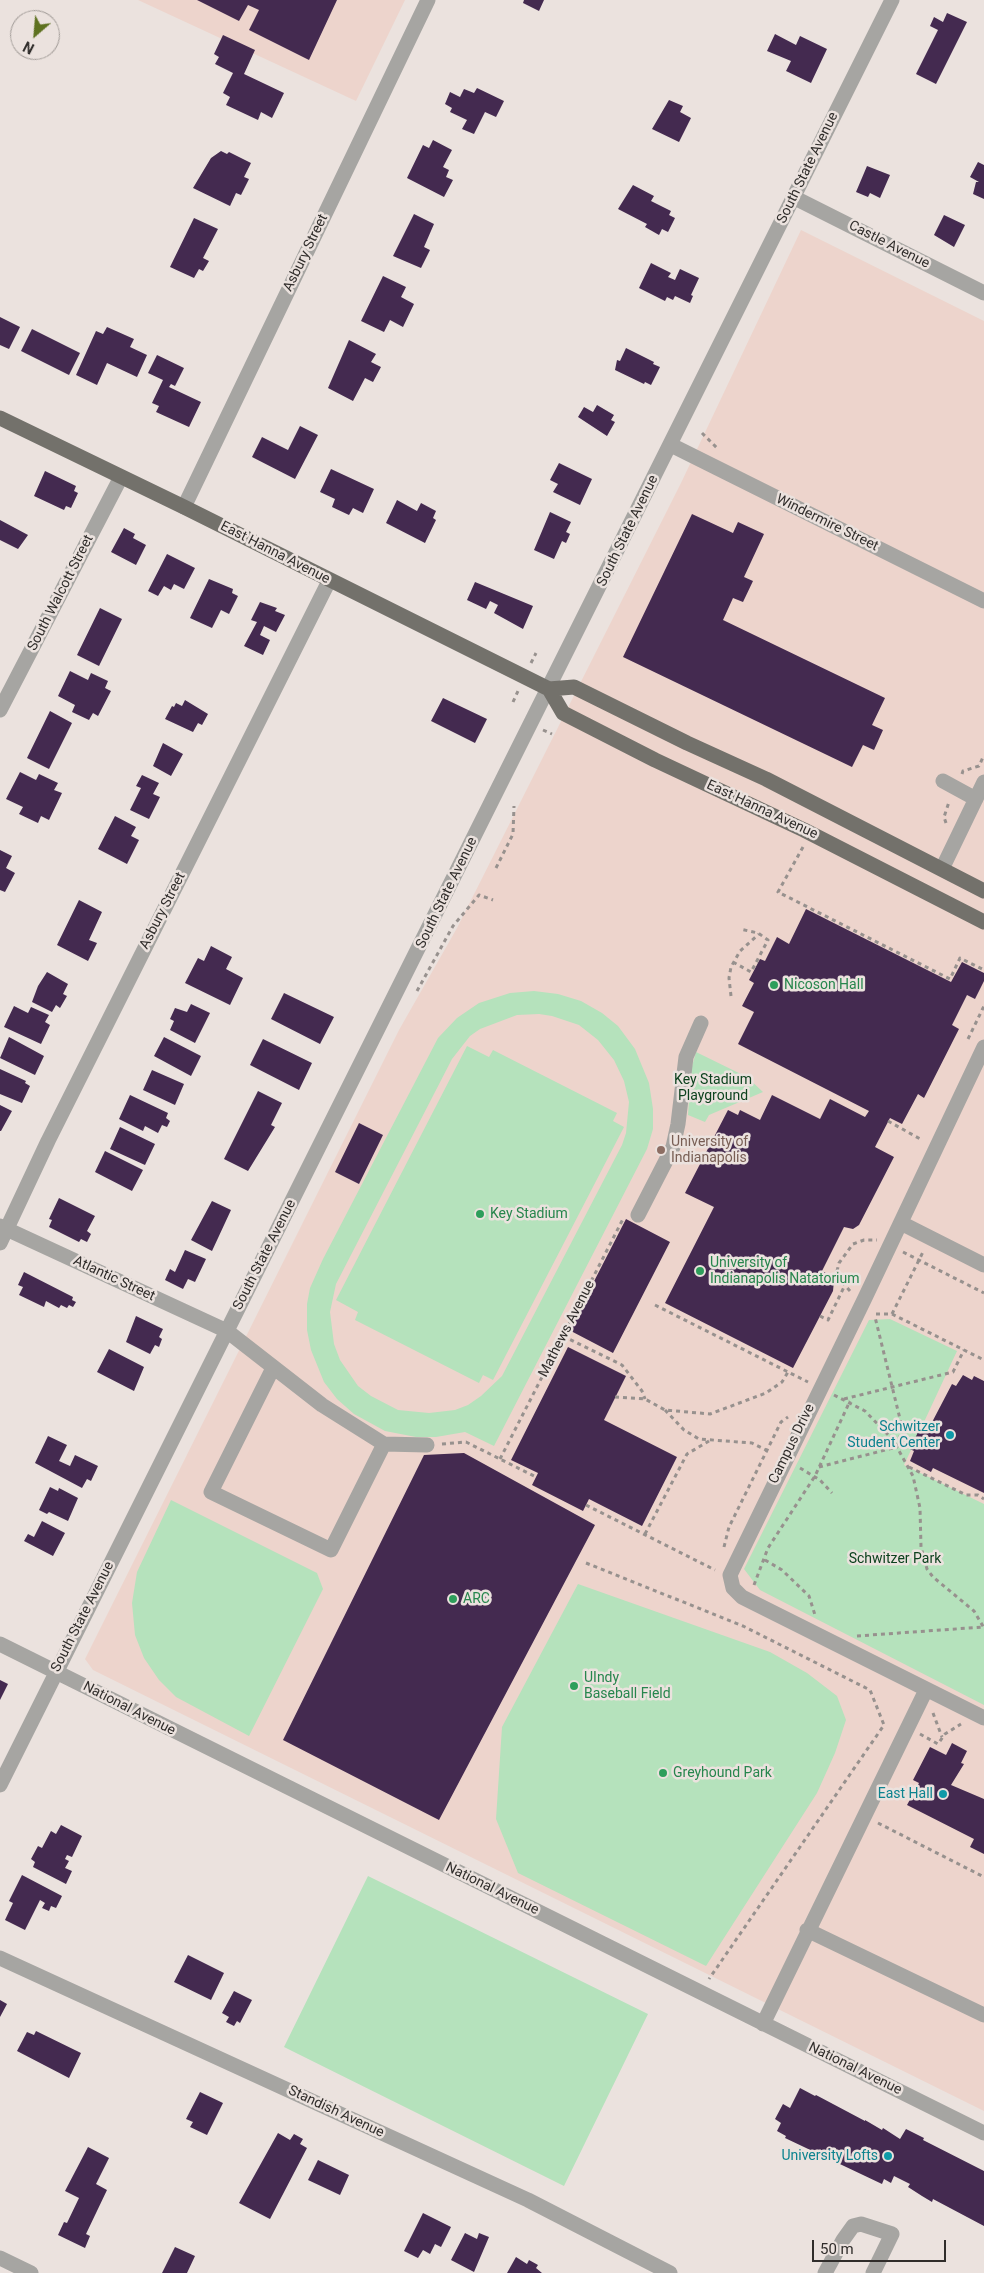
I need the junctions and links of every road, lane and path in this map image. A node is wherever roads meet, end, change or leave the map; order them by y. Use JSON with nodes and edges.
{"nodes":[{"id":1,"x":428,"y":0,"type":"edge"},
{"id":2,"x":892,"y":0,"type":"edge"},
{"id":3,"x":793,"y":197,"type":"junction"},
{"id":4,"x":984,"y":293,"type":"edge"},
{"id":5,"x":0,"y":418,"type":"edge"},
{"id":6,"x":671,"y":445,"type":"junction"},
{"id":7,"x":121,"y":477,"type":"junction"},
{"id":8,"x":184,"y":507,"type":"junction"},
{"id":9,"x":329,"y":581,"type":"junction"},
{"id":10,"x":984,"y":601,"type":"edge"},
{"id":11,"x":549,"y":690,"type":"junction"},
{"id":12,"x":0,"y":710,"type":"edge"},
{"id":13,"x":943,"y":781,"type":"dead end"},
{"id":14,"x":984,"y":782,"type":"edge"},
{"id":15,"x":976,"y":799,"type":"junction"},
{"id":16,"x":514,"y":806,"type":"dead end"},
{"id":17,"x":805,"y":844,"type":"dead end"},
{"id":18,"x":496,"y":868,"type":"dead end"},
{"id":19,"x":942,"y":869,"type":"junction"},
{"id":20,"x":984,"y":890,"type":"edge"},
{"id":21,"x":984,"y":922,"type":"edge"},
{"id":22,"x":740,"y":929,"type":"dead end"},
{"id":23,"x":759,"y":934,"type":"junction"},
{"id":24,"x":734,"y":962,"type":"junction"},
{"id":25,"x":984,"y":970,"type":"edge"},
{"id":26,"x":731,"y":996,"type":"dead end"},
{"id":27,"x":701,"y":1022,"type":"dead end"},
{"id":28,"x":984,"y":1047,"type":"edge"},
{"id":29,"x":888,"y":1121,"type":"dead end"},
{"id":30,"x":922,"y":1140,"type":"dead end"},
{"id":31,"x":638,"y":1215,"type":"joint"},
{"id":32,"x":901,"y":1222,"type":"junction"},
{"id":33,"x":4,"y":1228,"type":"edge"},
{"id":34,"x":931,"y":1238,"type":"junction"},
{"id":35,"x":0,"y":1244,"type":"edge"},
{"id":36,"x":889,"y":1245,"type":"junction"},
{"id":37,"x":919,"y":1260,"type":"junction"},
{"id":38,"x":984,"y":1265,"type":"edge"},
{"id":39,"x":844,"y":1285,"type":"junction"},
{"id":40,"x":984,"y":1293,"type":"edge"},
{"id":41,"x":864,"y":1300,"type":"junction"},
{"id":42,"x":655,"y":1305,"type":"dead end"},
{"id":43,"x":892,"y":1314,"type":"junction"},
{"id":44,"x":820,"y":1316,"type":"dead end"},
{"id":45,"x":227,"y":1331,"type":"junction"},
{"id":46,"x":564,"y":1336,"type":"junction"},
{"id":47,"x":964,"y":1350,"type":"junction"},
{"id":48,"x":984,"y":1360,"type":"edge"},
{"id":49,"x":273,"y":1368,"type":"junction"},
{"id":50,"x":788,"y":1372,"type":"junction"},
{"id":51,"x":811,"y":1372,"type":"dead end"},
{"id":52,"x":806,"y":1381,"type":"junction"},
{"id":53,"x":892,"y":1386,"type":"junction"},
{"id":54,"x":802,"y":1389,"type":"dead end"},
{"id":55,"x":832,"y":1394,"type":"dead end"},
{"id":56,"x":616,"y":1397,"type":"dead end"},
{"id":57,"x":645,"y":1399,"type":"junction"},
{"id":58,"x":844,"y":1399,"type":"junction"},
{"id":59,"x":850,"y":1401,"type":"junction"},
{"id":60,"x":665,"y":1410,"type":"junction"},
{"id":61,"x":790,"y":1412,"type":"dead end"},
{"id":62,"x":710,"y":1440,"type":"junction"},
{"id":63,"x":384,"y":1444,"type":"junction"},
{"id":64,"x":428,"y":1445,"type":"joint"},
{"id":65,"x":897,"y":1446,"type":"junction"},
{"id":66,"x":767,"y":1451,"type":"junction"},
{"id":67,"x":500,"y":1459,"type":"junction"},
{"id":68,"x":785,"y":1460,"type":"junction"},
{"id":69,"x":819,"y":1467,"type":"junction"},
{"id":70,"x":908,"y":1467,"type":"junction"},
{"id":71,"x":815,"y":1476,"type":"junction"},
{"id":72,"x":536,"y":1477,"type":"dead end"},
{"id":73,"x":832,"y":1493,"type":"dead end"},
{"id":74,"x":984,"y":1499,"type":"edge"},
{"id":75,"x":586,"y":1505,"type":"dead end"},
{"id":76,"x":645,"y":1534,"type":"junction"},
{"id":77,"x":722,"y":1553,"type":"dead end"},
{"id":78,"x":765,"y":1560,"type":"junction"},
{"id":79,"x":719,"y":1561,"type":"dead end"},
{"id":80,"x":586,"y":1563,"type":"dead end"},
{"id":81,"x":716,"y":1570,"type":"junction"},
{"id":82,"x":716,"y":1579,"type":"dead end"},
{"id":83,"x":753,"y":1587,"type":"dead end"},
{"id":84,"x":816,"y":1617,"type":"dead end"},
{"id":85,"x":984,"y":1627,"type":"edge"},
{"id":86,"x":853,"y":1636,"type":"dead end"},
{"id":87,"x":0,"y":1644,"type":"edge"},
{"id":88,"x":56,"y":1672,"type":"junction"},
{"id":89,"x":926,"y":1690,"type":"junction"},
{"id":90,"x":937,"y":1710,"type":"dead end"},
{"id":91,"x":932,"y":1712,"type":"junction"},
{"id":92,"x":927,"y":1714,"type":"dead end"},
{"id":93,"x":984,"y":1718,"type":"edge"},
{"id":94,"x":955,"y":1719,"type":"dead end"},
{"id":95,"x":920,"y":1726,"type":"dead end"},
{"id":96,"x":942,"y":1738,"type":"junction"},
{"id":97,"x":0,"y":1786,"type":"edge"},
{"id":98,"x":873,"y":1821,"type":"dead end"},
{"id":99,"x":984,"y":1877,"type":"edge"},
{"id":100,"x":807,"y":1930,"type":"junction"},
{"id":101,"x":0,"y":1958,"type":"edge"},
{"id":102,"x":709,"y":1980,"type":"dead end"},
{"id":103,"x":984,"y":2015,"type":"edge"},
{"id":104,"x":763,"y":2024,"type":"junction"},
{"id":105,"x":984,"y":2133,"type":"edge"},
{"id":106,"x":0,"y":2258,"type":"edge"},
{"id":107,"x":31,"y":2273,"type":"edge"},
{"id":108,"x":670,"y":2273,"type":"edge"},
{"id":109,"x":825,"y":2273,"type":"edge"},
{"id":110,"x":873,"y":2273,"type":"edge"}],
"edges":[{"from":1,"to":8,"type":"street","name":"Asbury Street"},
{"from":2,"to":3,"type":"street","name":"South State Avenue"},
{"from":3,"to":4,"type":"street","name":"Castle Avenue"},
{"from":3,"to":6,"type":"street","name":"South State Avenue"},
{"from":5,"to":7,"type":"main road","name":"East Hanna Avenue"},
{"from":6,"to":10,"type":"street","name":"Windermire Street"},
{"from":6,"to":11,"type":"street","name":"South State Avenue"},
{"from":7,"to":8,"type":"main road","name":"East Hanna Avenue"},
{"from":7,"to":12,"type":"street","name":"South Walcott Street"},
{"from":8,"to":9,"type":"main road","name":"East Hanna Avenue"},
{"from":9,"to":11,"type":"main road","name":"East Hanna Avenue"},
{"from":9,"to":33,"type":"street","name":"Asbury Street"},
{"from":11,"to":19,"type":"main road","name":"East Hanna Avenue"},
{"from":11,"to":21,"type":"main road","name":"East Hanna Avenue"},
{"from":11,"to":45,"type":"street","name":"South State Avenue"},
{"from":13,"to":15,"type":"street"},
{"from":14,"to":15,"type":"street"},
{"from":15,"to":19,"type":"street"},
{"from":16,"to":18,"type":"path"},
{"from":17,"to":25,"type":"path"},
{"from":19,"to":20,"type":"main road","name":"East Hanna Avenue"},
{"from":22,"to":23,"type":"path"},
{"from":23,"to":24,"type":"path"},
{"from":23,"to":24,"type":"path"},
{"from":24,"to":26,"type":"path"},
{"from":27,"to":31,"type":"street"},
{"from":28,"to":32,"type":"street","name":"Campus Drive"},
{"from":29,"to":30,"type":"path"},
{"from":31,"to":46,"type":"path","name":"Mathews Avenue"},
{"from":32,"to":34,"type":"street"},
{"from":32,"to":36,"type":"street","name":"Campus Drive"},
{"from":33,"to":35,"type":"street","name":"Asbury Street"},
{"from":33,"to":45,"type":"street","name":"Atlantic Street"},
{"from":34,"to":37,"type":"path"},
{"from":34,"to":38,"type":"street"},
{"from":36,"to":37,"type":"path"},
{"from":36,"to":39,"type":"path"},
{"from":36,"to":41,"type":"street","name":"Campus Drive"},
{"from":37,"to":40,"type":"path"},
{"from":37,"to":43,"type":"path"},
{"from":39,"to":41,"type":"path"},
{"from":39,"to":44,"type":"path"},
{"from":41,"to":68,"type":"street","name":"Campus Drive"},
{"from":42,"to":50,"type":"path"},
{"from":43,"to":47,"type":"path"},
{"from":43,"to":53,"type":"path"},
{"from":45,"to":49,"type":"street","name":"Atlantic Street"},
{"from":45,"to":88,"type":"street","name":"South State Avenue"},
{"from":46,"to":57,"type":"path"},
{"from":46,"to":67,"type":"path","name":"Mathews Avenue"},
{"from":47,"to":48,"type":"path"},
{"from":47,"to":53,"type":"path"},
{"from":49,"to":63,"type":"street","name":"Atlantic Street"},
{"from":49,"to":63,"type":"street"},
{"from":50,"to":52,"type":"path"},
{"from":50,"to":60,"type":"path"},
{"from":51,"to":52,"type":"path"},
{"from":52,"to":54,"type":"path"},
{"from":53,"to":58,"type":"path"},
{"from":53,"to":65,"type":"path"},
{"from":55,"to":58,"type":"path"},
{"from":56,"to":57,"type":"path"},
{"from":57,"to":60,"type":"path"},
{"from":58,"to":59,"type":"path"},
{"from":59,"to":65,"type":"path"},
{"from":59,"to":69,"type":"path"},
{"from":60,"to":62,"type":"path"},
{"from":61,"to":66,"type":"path"},
{"from":62,"to":66,"type":"path"},
{"from":62,"to":76,"type":"path"},
{"from":63,"to":64,"type":"street"},
{"from":64,"to":67,"type":"path"},
{"from":65,"to":69,"type":"path"},
{"from":65,"to":70,"type":"path"},
{"from":66,"to":68,"type":"path"},
{"from":66,"to":77,"type":"path"},
{"from":67,"to":72,"type":"path"},
{"from":68,"to":71,"type":"path"},
{"from":68,"to":89,"type":"street","name":"Campus Drive"},
{"from":69,"to":71,"type":"path"},
{"from":70,"to":74,"type":"path"},
{"from":70,"to":85,"type":"path"},
{"from":71,"to":73,"type":"path"},
{"from":71,"to":78,"type":"path"},
{"from":75,"to":76,"type":"path"},
{"from":76,"to":81,"type":"path"},
{"from":78,"to":83,"type":"path"},
{"from":78,"to":84,"type":"path"},
{"from":79,"to":81,"type":"path"},
{"from":80,"to":102,"type":"path"},
{"from":81,"to":82,"type":"path"},
{"from":85,"to":86,"type":"path"},
{"from":87,"to":88,"type":"street","name":"National Avenue"},
{"from":88,"to":97,"type":"street","name":"South State Avenue"},
{"from":88,"to":104,"type":"street","name":"National Avenue"},
{"from":89,"to":93,"type":"street","name":"Campus Drive"},
{"from":89,"to":100,"type":"street"},
{"from":90,"to":91,"type":"path"},
{"from":91,"to":92,"type":"path"},
{"from":91,"to":96,"type":"path"},
{"from":94,"to":96,"type":"path"},
{"from":95,"to":96,"type":"path"},
{"from":98,"to":99,"type":"path"},
{"from":100,"to":103,"type":"street"},
{"from":100,"to":104,"type":"street"},
{"from":101,"to":108,"type":"street","name":"Standish Avenue"},
{"from":104,"to":105,"type":"street","name":"National Avenue"},
{"from":106,"to":107,"type":"street"},
{"from":109,"to":110,"type":"street"}]}
